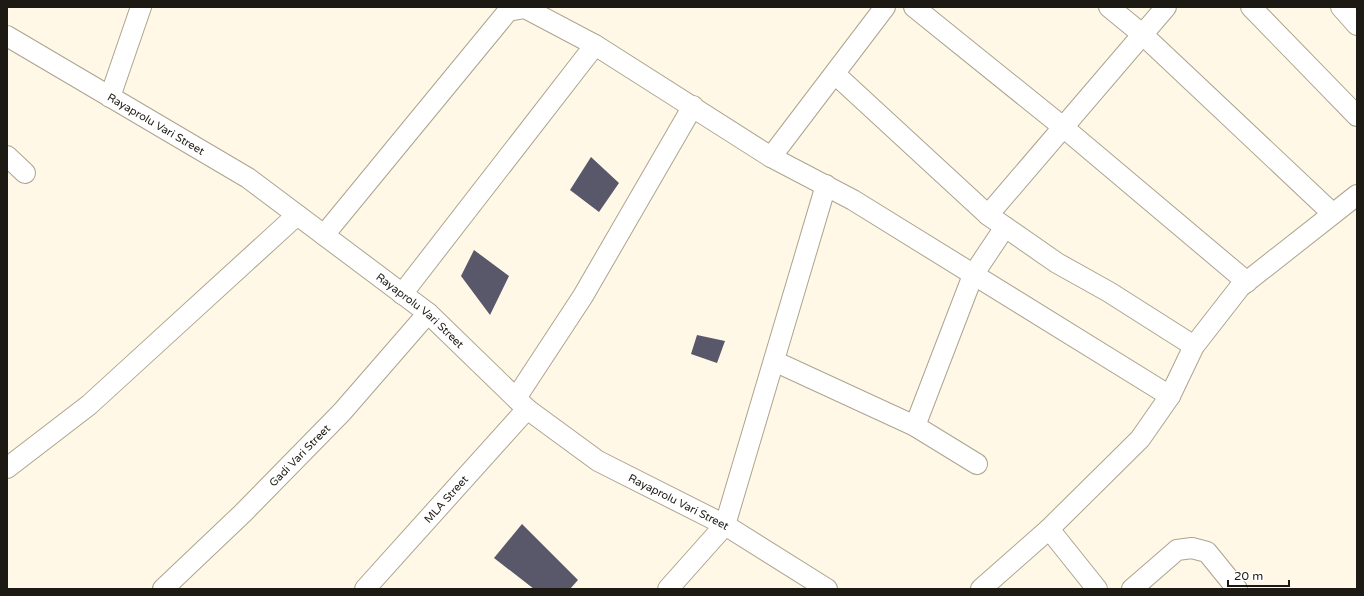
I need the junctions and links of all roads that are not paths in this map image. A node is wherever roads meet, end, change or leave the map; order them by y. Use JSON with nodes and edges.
{"nodes":[{"id":1,"x":141,"y":7,"type":"edge"},
{"id":2,"x":885,"y":7,"type":"edge"},
{"id":3,"x":914,"y":7,"type":"edge"},
{"id":4,"x":1109,"y":7,"type":"edge"},
{"id":5,"x":1166,"y":7,"type":"edge"},
{"id":6,"x":1251,"y":7,"type":"edge"},
{"id":7,"x":1341,"y":7,"type":"edge"},
{"id":8,"x":1357,"y":25,"type":"edge"},
{"id":9,"x":1142,"y":34,"type":"junction"},
{"id":10,"x":7,"y":36,"type":"edge"},
{"id":11,"x":595,"y":45,"type":"junction"},
{"id":12,"x":836,"y":74,"type":"junction"},
{"id":13,"x":110,"y":97,"type":"junction"},
{"id":14,"x":693,"y":106,"type":"junction"},
{"id":15,"x":1357,"y":116,"type":"edge"},
{"id":16,"x":1063,"y":127,"type":"junction"},
{"id":17,"x":7,"y":156,"type":"edge"},
{"id":18,"x":771,"y":156,"type":"junction"},
{"id":19,"x":25,"y":173,"type":"dead end"},
{"id":20,"x":826,"y":185,"type":"junction"},
{"id":21,"x":1357,"y":195,"type":"edge"},
{"id":22,"x":1332,"y":213,"type":"junction"},
{"id":23,"x":297,"y":215,"type":"junction"},
{"id":24,"x":988,"y":215,"type":"junction"},
{"id":25,"x":1005,"y":227,"type":"junction"},
{"id":26,"x":324,"y":235,"type":"junction"},
{"id":27,"x":973,"y":274,"type":"junction"},
{"id":28,"x":1247,"y":282,"type":"junction"},
{"id":29,"x":402,"y":294,"type":"junction"},
{"id":30,"x":428,"y":313,"type":"junction"},
{"id":31,"x":1194,"y":346,"type":"junction"},
{"id":32,"x":774,"y":361,"type":"junction"},
{"id":33,"x":1170,"y":396,"type":"junction"},
{"id":34,"x":522,"y":404,"type":"junction"},
{"id":35,"x":915,"y":426,"type":"junction"},
{"id":36,"x":976,"y":464,"type":"dead end"},
{"id":37,"x":7,"y":468,"type":"edge"},
{"id":38,"x":725,"y":525,"type":"junction"},
{"id":39,"x":1049,"y":529,"type":"junction"},
{"id":40,"x":176,"y":585,"type":"edge"},
{"id":41,"x":365,"y":589,"type":"edge"},
{"id":42,"x":668,"y":589,"type":"edge"},
{"id":43,"x":827,"y":589,"type":"edge"},
{"id":44,"x":981,"y":589,"type":"edge"},
{"id":45,"x":1097,"y":589,"type":"edge"},
{"id":46,"x":1132,"y":589,"type":"edge"},
{"id":47,"x":1236,"y":589,"type":"edge"}],
"edges":[{"from":1,"to":13,"type":"street"},
{"from":2,"to":12,"type":"street"},
{"from":3,"to":16,"type":"street"},
{"from":4,"to":9,"type":"street"},
{"from":5,"to":9,"type":"street"},
{"from":6,"to":15,"type":"street"},
{"from":7,"to":8,"type":"street"},
{"from":9,"to":16,"type":"street"},
{"from":9,"to":22,"type":"street"},
{"from":10,"to":13,"type":"street","name":"Rayaprolu Vari Street"},
{"from":11,"to":14,"type":"street"},
{"from":11,"to":26,"type":"street"},
{"from":11,"to":29,"type":"street"},
{"from":12,"to":18,"type":"street"},
{"from":12,"to":24,"type":"street"},
{"from":13,"to":23,"type":"street","name":"Rayaprolu Vari Street"},
{"from":14,"to":18,"type":"street"},
{"from":14,"to":34,"type":"street","name":"MLA Street"},
{"from":16,"to":24,"type":"street"},
{"from":16,"to":28,"type":"street"},
{"from":17,"to":19,"type":"street"},
{"from":18,"to":20,"type":"street"},
{"from":20,"to":27,"type":"street"},
{"from":20,"to":32,"type":"street"},
{"from":21,"to":22,"type":"street"},
{"from":22,"to":28,"type":"street"},
{"from":23,"to":26,"type":"street","name":"Rayaprolu Vari Street"},
{"from":23,"to":37,"type":"street"},
{"from":24,"to":25,"type":"street"},
{"from":25,"to":27,"type":"street"},
{"from":25,"to":31,"type":"street"},
{"from":26,"to":29,"type":"street","name":"Rayaprolu Vari Street"},
{"from":27,"to":33,"type":"street"},
{"from":27,"to":35,"type":"street"},
{"from":28,"to":31,"type":"street"},
{"from":29,"to":30,"type":"street","name":"Rayaprolu Vari Street"},
{"from":30,"to":34,"type":"street","name":"Rayaprolu Vari Street"},
{"from":30,"to":40,"type":"street","name":"Gadi Vari Street"},
{"from":31,"to":33,"type":"street"},
{"from":32,"to":35,"type":"street"},
{"from":32,"to":38,"type":"street"},
{"from":33,"to":39,"type":"street"},
{"from":34,"to":38,"type":"street","name":"Rayaprolu Vari Street"},
{"from":34,"to":41,"type":"street","name":"MLA Street"},
{"from":35,"to":36,"type":"street"},
{"from":38,"to":42,"type":"street"},
{"from":38,"to":43,"type":"street","name":"Rayaprolu Vari Street"},
{"from":39,"to":44,"type":"street"},
{"from":39,"to":45,"type":"street"},
{"from":46,"to":47,"type":"street"}]}
